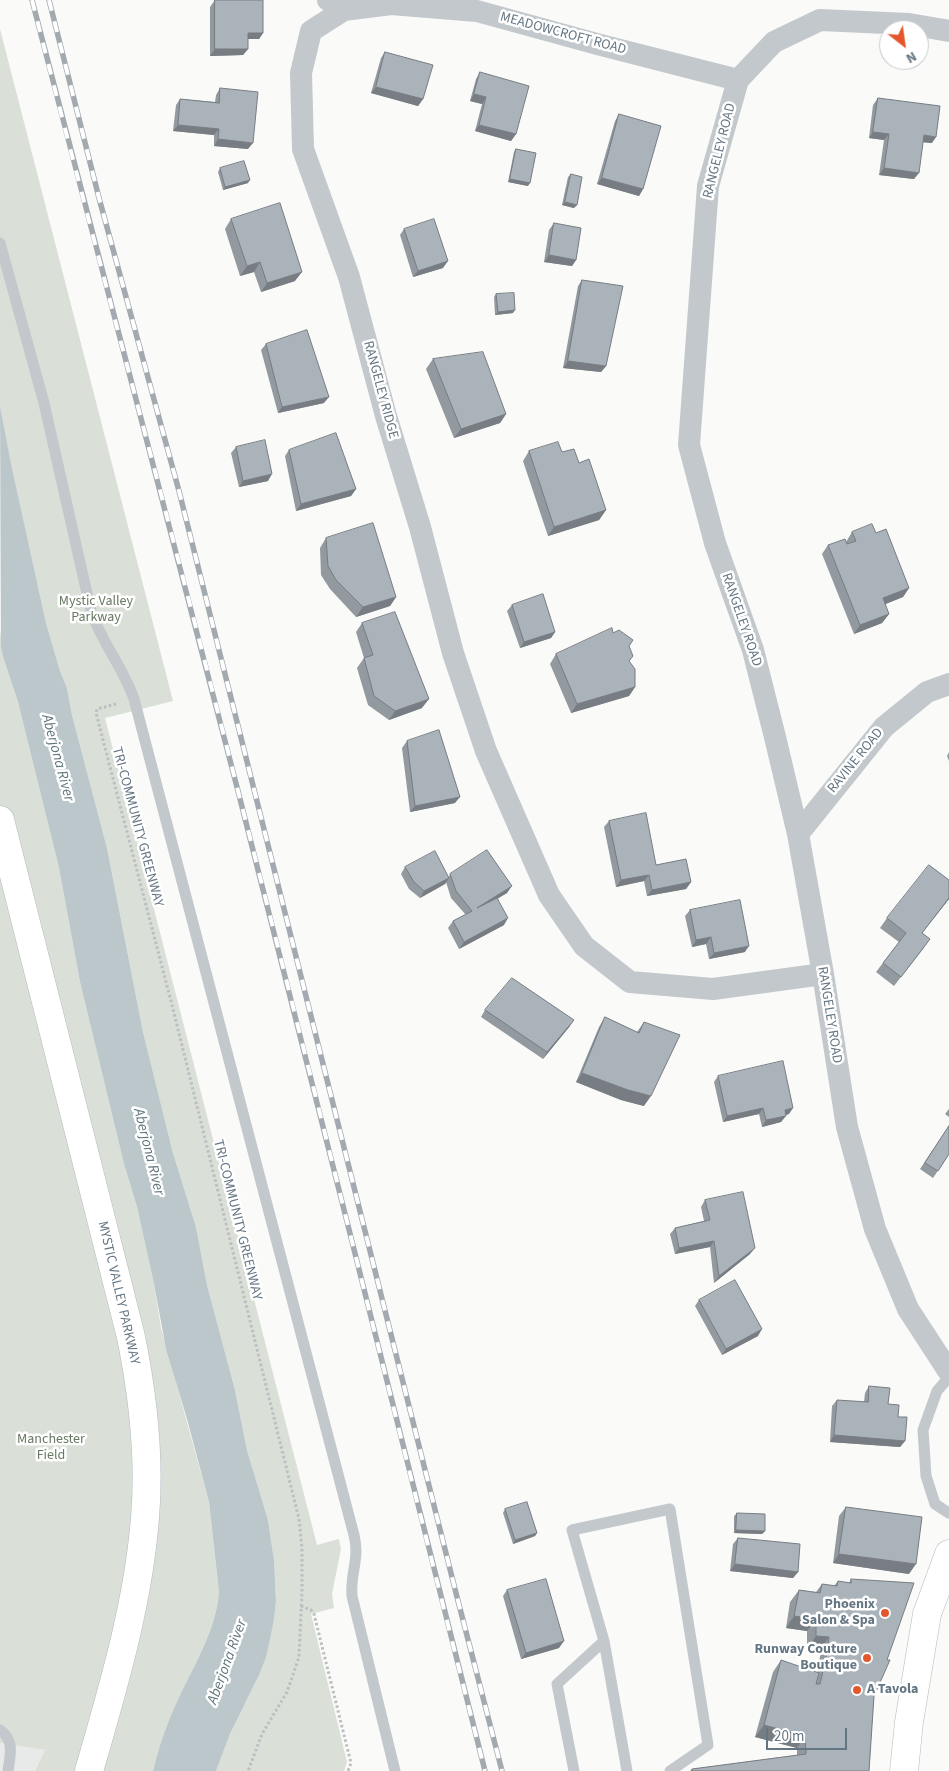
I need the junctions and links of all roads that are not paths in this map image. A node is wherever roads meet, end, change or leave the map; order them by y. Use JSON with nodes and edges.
{"nodes":[{"id":1,"x":336,"y":5,"type":"edge"},
{"id":2,"x":949,"y":31,"type":"edge"},
{"id":3,"x":738,"y":80,"type":"junction"},
{"id":4,"x":0,"y":243,"type":"edge"},
{"id":5,"x":949,"y":684,"type":"edge"},
{"id":6,"x":0,"y":820,"type":"edge"},
{"id":7,"x":798,"y":834,"type":"junction"},
{"id":8,"x":823,"y":974,"type":"junction"},
{"id":9,"x":949,"y":1372,"type":"edge"},
{"id":10,"x":949,"y":1376,"type":"edge"},
{"id":11,"x":949,"y":1513,"type":"edge"},
{"id":12,"x":949,"y":1554,"type":"edge"},
{"id":13,"x":604,"y":1642,"type":"junction"},
{"id":14,"x":0,"y":1730,"type":"edge"},
{"id":15,"x":8,"y":1771,"type":"edge"},
{"id":16,"x":89,"y":1771,"type":"edge"},
{"id":17,"x":395,"y":1771,"type":"edge"},
{"id":18,"x":574,"y":1771,"type":"edge"},
{"id":19,"x":627,"y":1771,"type":"edge"},
{"id":20,"x":670,"y":1771,"type":"edge"},
{"id":21,"x":904,"y":1771,"type":"edge"}],
"edges":[{"from":1,"to":3,"type":"street","name":"MEADOWCROFT ROAD"},
{"from":1,"to":8,"type":"street","name":"RANGELEY RIDGE"},
{"from":2,"to":3,"type":"street","name":"RANGELEY ROAD"},
{"from":3,"to":7,"type":"street","name":"RANGELEY ROAD"},
{"from":4,"to":17,"type":"lane"},
{"from":5,"to":7,"type":"street","name":"RAVINE ROAD"},
{"from":6,"to":16,"type":"main road","name":"MYSTIC VALLEY PARKWAY"},
{"from":7,"to":8,"type":"street","name":"RANGELEY ROAD"},
{"from":8,"to":9,"type":"street","name":"RANGELEY ROAD"},
{"from":10,"to":11,"type":"lane"},
{"from":12,"to":21,"type":"main road"},
{"from":13,"to":18,"type":"lane"},
{"from":13,"to":19,"type":"lane"},
{"from":13,"to":20,"type":"lane"},
{"from":14,"to":15,"type":"lane"}]}
